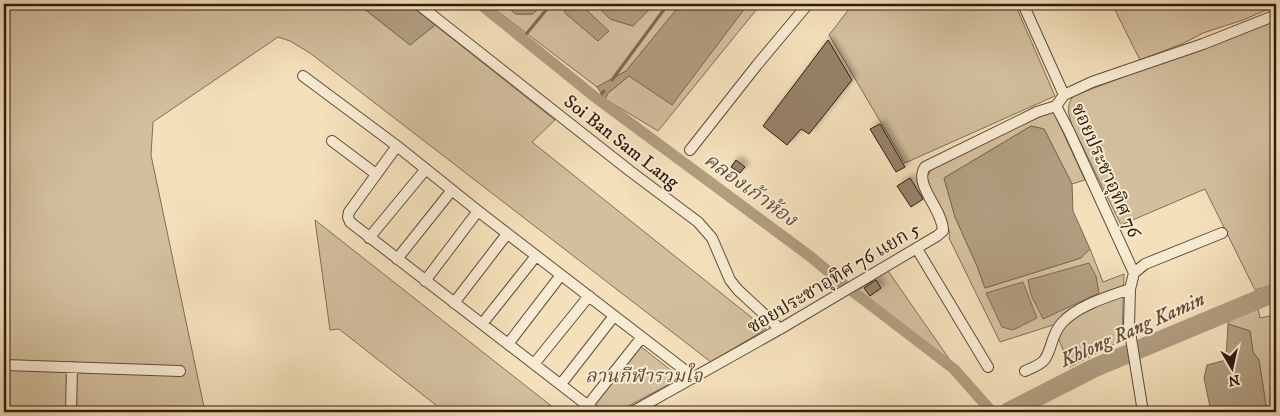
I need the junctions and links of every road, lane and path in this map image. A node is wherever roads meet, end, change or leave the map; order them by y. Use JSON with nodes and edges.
{"nodes":[{"id":1,"x":418,"y":4,"type":"edge"},
{"id":2,"x":808,"y":4,"type":"edge"},
{"id":3,"x":1023,"y":4,"type":"edge"},
{"id":4,"x":1276,"y":15,"type":"edge"},
{"id":5,"x":304,"y":76,"type":"dead end"},
{"id":6,"x":1064,"y":95,"type":"junction"},
{"id":7,"x":1056,"y":106,"type":"junction"},
{"id":8,"x":332,"y":141,"type":"dead end"},
{"id":9,"x":397,"y":146,"type":"junction"},
{"id":10,"x":690,"y":150,"type":"dead end"},
{"id":11,"x":426,"y":169,"type":"junction"},
{"id":12,"x":376,"y":174,"type":"junction"},
{"id":13,"x":452,"y":190,"type":"junction"},
{"id":14,"x":478,"y":211,"type":"junction"},
{"id":15,"x":1222,"y":233,"type":"dead end"},
{"id":16,"x":507,"y":234,"type":"junction"},
{"id":17,"x":369,"y":238,"type":"junction"},
{"id":18,"x":917,"y":249,"type":"junction"},
{"id":19,"x":536,"y":256,"type":"junction"},
{"id":20,"x":397,"y":259,"type":"junction"},
{"id":21,"x":1134,"y":273,"type":"junction"},
{"id":22,"x":561,"y":275,"type":"junction"},
{"id":23,"x":425,"y":280,"type":"junction"},
{"id":24,"x":1130,"y":289,"type":"junction"},
{"id":25,"x":589,"y":296,"type":"junction"},
{"id":26,"x":454,"y":303,"type":"junction"},
{"id":27,"x":614,"y":316,"type":"junction"},
{"id":28,"x":482,"y":324,"type":"junction"},
{"id":29,"x":780,"y":329,"type":"junction"},
{"id":30,"x":642,"y":337,"type":"junction"},
{"id":31,"x":508,"y":344,"type":"junction"},
{"id":32,"x":534,"y":364,"type":"junction"},
{"id":33,"x":4,"y":365,"type":"edge"},
{"id":34,"x":72,"y":367,"type":"junction"},
{"id":35,"x":988,"y":367,"type":"dead end"},
{"id":36,"x":180,"y":371,"type":"dead end"},
{"id":37,"x":1025,"y":371,"type":"dead end"},
{"id":38,"x":695,"y":378,"type":"junction"},
{"id":39,"x":561,"y":384,"type":"junction"},
{"id":40,"x":588,"y":405,"type":"junction"},
{"id":41,"x":71,"y":412,"type":"edge"},
{"id":42,"x":596,"y":412,"type":"edge"},
{"id":43,"x":632,"y":412,"type":"edge"},
{"id":44,"x":1143,"y":412,"type":"edge"}],
"edges":[{"from":1,"to":29,"type":"street","name":"Soi Ban Sam Lang"},
{"from":2,"to":10,"type":"street"},
{"from":3,"to":6,"type":"street"},
{"from":4,"to":6,"type":"street","name":"ซอยประชาอุทิศ 76"},
{"from":5,"to":9,"type":"street"},
{"from":6,"to":7,"type":"street","name":"ซอยประชาอุทิศ 76"},
{"from":7,"to":18,"type":"street","name":"ซอยประชาอุทิศ 76 แยก 5"},
{"from":7,"to":21,"type":"street","name":"ซอยประชาอุทิศ 76"},
{"from":8,"to":12,"type":"street"},
{"from":9,"to":11,"type":"street"},
{"from":9,"to":12,"type":"street"},
{"from":11,"to":13,"type":"street"},
{"from":11,"to":17,"type":"street"},
{"from":12,"to":17,"type":"street"},
{"from":13,"to":14,"type":"street"},
{"from":13,"to":20,"type":"street"},
{"from":14,"to":16,"type":"street"},
{"from":14,"to":23,"type":"street"},
{"from":15,"to":21,"type":"street"},
{"from":16,"to":19,"type":"street"},
{"from":16,"to":26,"type":"street"},
{"from":17,"to":20,"type":"street"},
{"from":18,"to":29,"type":"street","name":"ซอยประชาอุทิศ 76 แยก 5"},
{"from":18,"to":35,"type":"street"},
{"from":19,"to":22,"type":"street"},
{"from":19,"to":28,"type":"street"},
{"from":20,"to":23,"type":"street"},
{"from":21,"to":24,"type":"street"},
{"from":22,"to":25,"type":"street"},
{"from":22,"to":31,"type":"street"},
{"from":23,"to":26,"type":"street"},
{"from":24,"to":37,"type":"street"},
{"from":24,"to":44,"type":"street"},
{"from":25,"to":27,"type":"street"},
{"from":25,"to":32,"type":"street"},
{"from":26,"to":28,"type":"street"},
{"from":27,"to":30,"type":"street"},
{"from":27,"to":39,"type":"street"},
{"from":28,"to":31,"type":"street"},
{"from":29,"to":38,"type":"street","name":"ซอยประชาอุทิศ 76 แยก 5"},
{"from":30,"to":38,"type":"street"},
{"from":30,"to":40,"type":"street"},
{"from":31,"to":32,"type":"street"},
{"from":32,"to":39,"type":"street"},
{"from":33,"to":34,"type":"street"},
{"from":34,"to":36,"type":"street"},
{"from":34,"to":41,"type":"street"},
{"from":38,"to":43,"type":"street","name":"ซอยประชาอุทิศ 76 แยก 5"},
{"from":39,"to":40,"type":"street"},
{"from":40,"to":42,"type":"street"}]}
